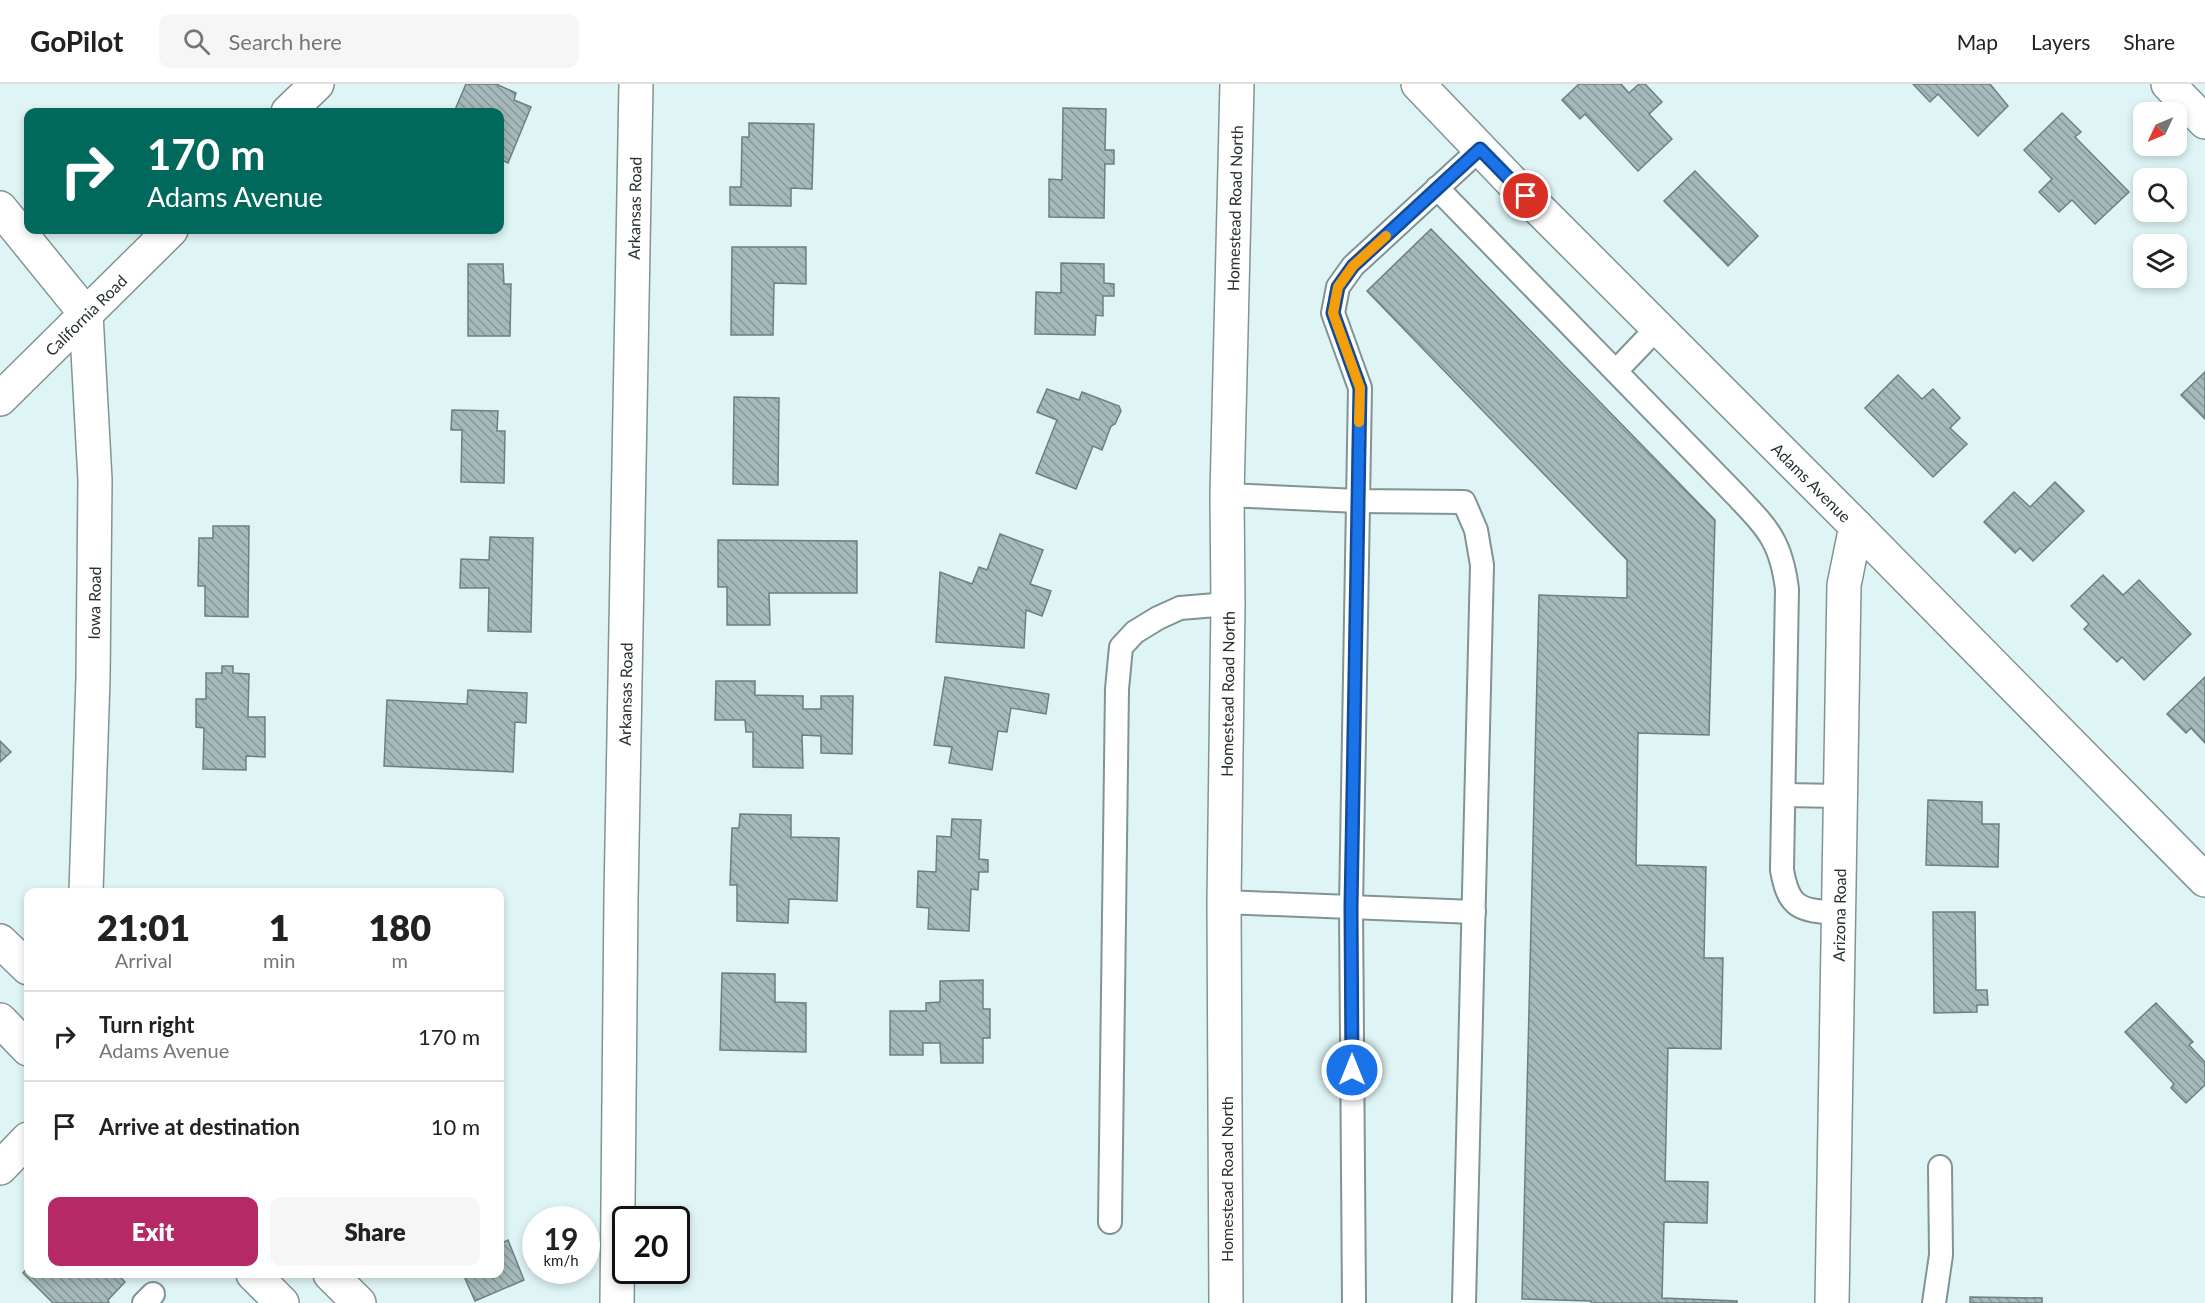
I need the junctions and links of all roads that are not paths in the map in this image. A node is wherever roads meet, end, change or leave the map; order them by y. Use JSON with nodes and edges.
{"nodes":[{"id":1,"x":317,"y":84,"type":"edge"},
{"id":2,"x":636,"y":84,"type":"edge"},
{"id":3,"x":1237,"y":84,"type":"edge"},
{"id":4,"x":1418,"y":84,"type":"edge"},
{"id":5,"x":2168,"y":84,"type":"edge"},
{"id":6,"x":292,"y":108,"type":"edge"},
{"id":7,"x":2205,"y":122,"type":"edge"},
{"id":8,"x":1480,"y":149,"type":"junction"},
{"id":9,"x":1437,"y":188,"type":"junction"},
{"id":10,"x":0,"y":208,"type":"edge"},
{"id":11,"x":167,"y":234,"type":"edge"},
{"id":12,"x":86,"y":314,"type":"junction"},
{"id":13,"x":1658,"y":327,"type":"junction"},
{"id":14,"x":1616,"y":371,"type":"junction"},
{"id":15,"x":0,"y":399,"type":"edge"},
{"id":16,"x":1227,"y":495,"type":"junction"},
{"id":17,"x":1358,"y":501,"type":"junction"},
{"id":18,"x":1856,"y":526,"type":"junction"},
{"id":19,"x":1228,"y":604,"type":"junction"},
{"id":20,"x":1784,"y":795,"type":"junction"},
{"id":21,"x":1840,"y":796,"type":"junction"},
{"id":22,"x":2205,"y":880,"type":"edge"},
{"id":23,"x":86,"y":888,"type":"edge"},
{"id":24,"x":1224,"y":903,"type":"junction"},
{"id":25,"x":1351,"y":907,"type":"junction"},
{"id":26,"x":1474,"y":912,"type":"junction"},
{"id":27,"x":1839,"y":913,"type":"junction"},
{"id":28,"x":0,"y":941,"type":"edge"},
{"id":29,"x":24,"y":964,"type":"edge"},
{"id":30,"x":0,"y":1020,"type":"edge"},
{"id":31,"x":24,"y":1045,"type":"edge"},
{"id":32,"x":24,"y":1143,"type":"edge"},
{"id":33,"x":1940,"y":1167,"type":"dead end"},
{"id":34,"x":0,"y":1168,"type":"edge"},
{"id":35,"x":1110,"y":1222,"type":"dead end"},
{"id":36,"x":256,"y":1278,"type":"edge"},
{"id":37,"x":334,"y":1278,"type":"edge"},
{"id":38,"x":282,"y":1303,"type":"edge"},
{"id":39,"x":359,"y":1303,"type":"edge"},
{"id":40,"x":617,"y":1303,"type":"edge"},
{"id":41,"x":1226,"y":1303,"type":"edge"},
{"id":42,"x":1354,"y":1303,"type":"edge"},
{"id":43,"x":1464,"y":1303,"type":"edge"},
{"id":44,"x":1832,"y":1303,"type":"edge"},
{"id":45,"x":1934,"y":1303,"type":"edge"}],
"edges":[{"from":1,"to":6,"type":"street"},
{"from":2,"to":40,"type":"street","name":"Arkansas Road"},
{"from":3,"to":16,"type":"street","name":"Homestead Road North"},
{"from":4,"to":8,"type":"street","name":"Adams Avenue"},
{"from":5,"to":7,"type":"street"},
{"from":8,"to":9,"type":"lane"},
{"from":8,"to":13,"type":"street","name":"Adams Avenue"},
{"from":9,"to":14,"type":"lane"},
{"from":9,"to":17,"type":"lane"},
{"from":10,"to":12,"type":"street"},
{"from":11,"to":12,"type":"street","name":"California Road"},
{"from":12,"to":15,"type":"street","name":"California Road"},
{"from":12,"to":23,"type":"street","name":"Iowa Road"},
{"from":13,"to":14,"type":"lane"},
{"from":13,"to":18,"type":"street","name":"Adams Avenue"},
{"from":14,"to":20,"type":"lane"},
{"from":16,"to":17,"type":"lane"},
{"from":16,"to":19,"type":"street","name":"Homestead Road North"},
{"from":17,"to":25,"type":"lane"},
{"from":17,"to":26,"type":"lane"},
{"from":18,"to":21,"type":"street","name":"Arizona Road"},
{"from":18,"to":22,"type":"street","name":"Adams Avenue"},
{"from":19,"to":24,"type":"street","name":"Homestead Road North"},
{"from":19,"to":35,"type":"lane"},
{"from":20,"to":21,"type":"lane"},
{"from":20,"to":27,"type":"lane"},
{"from":21,"to":27,"type":"street","name":"Arizona Road"},
{"from":24,"to":25,"type":"lane"},
{"from":24,"to":41,"type":"street","name":"Homestead Road North"},
{"from":25,"to":26,"type":"lane"},
{"from":25,"to":42,"type":"lane"},
{"from":26,"to":43,"type":"lane"},
{"from":27,"to":44,"type":"street","name":"Arizona Road"},
{"from":28,"to":29,"type":"street"},
{"from":30,"to":31,"type":"street"},
{"from":32,"to":34,"type":"street"},
{"from":33,"to":45,"type":"lane"},
{"from":36,"to":38,"type":"street"},
{"from":37,"to":39,"type":"street"}]}
